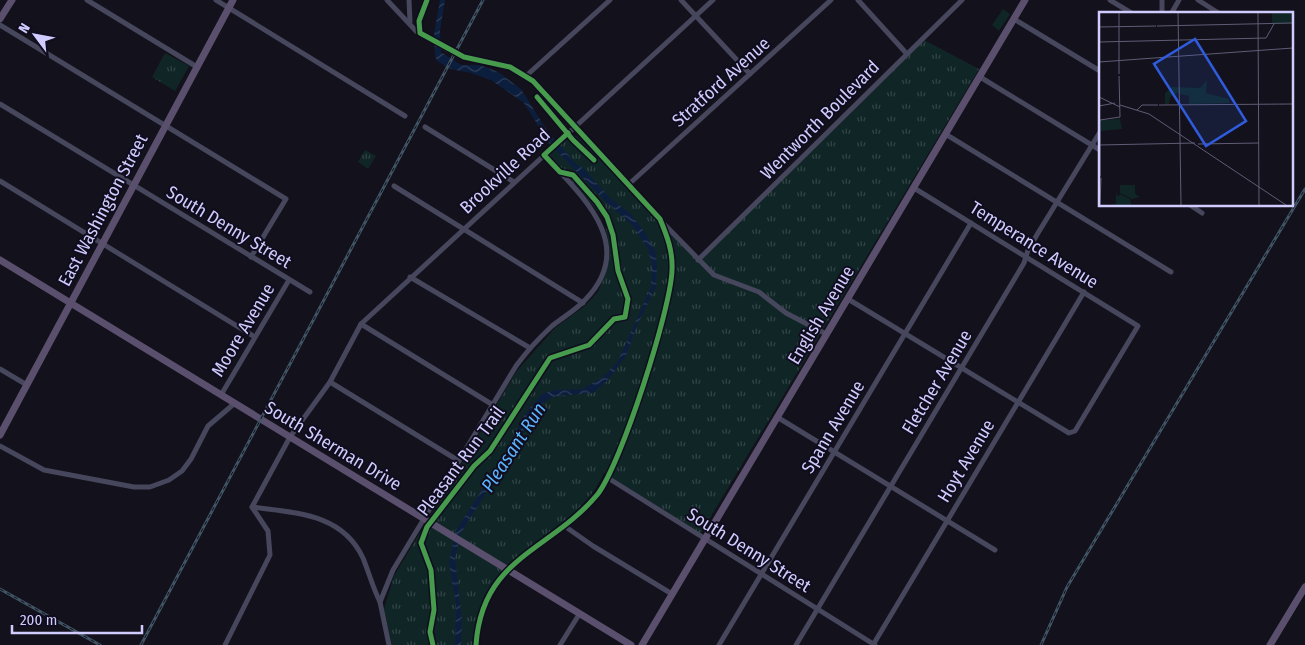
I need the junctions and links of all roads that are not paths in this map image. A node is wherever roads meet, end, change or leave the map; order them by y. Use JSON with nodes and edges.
{"nodes":[{"id":1,"x":12,"y":0,"type":"edge"},
{"id":2,"x":87,"y":0,"type":"edge"},
{"id":3,"x":216,"y":0,"type":"edge"},
{"id":4,"x":234,"y":0,"type":"edge"},
{"id":5,"x":386,"y":0,"type":"edge"},
{"id":6,"x":409,"y":0,"type":"edge"},
{"id":7,"x":610,"y":0,"type":"edge"},
{"id":8,"x":681,"y":0,"type":"edge"},
{"id":9,"x":714,"y":0,"type":"edge"},
{"id":10,"x":832,"y":0,"type":"edge"},
{"id":11,"x":858,"y":0,"type":"edge"},
{"id":12,"x":962,"y":0,"type":"edge"},
{"id":13,"x":1025,"y":0,"type":"edge"},
{"id":14,"x":1110,"y":0,"type":"edge"},
{"id":15,"x":1180,"y":0,"type":"edge"},
{"id":16,"x":1198,"y":0,"type":"edge"},
{"id":17,"x":229,"y":8,"type":"junction"},
{"id":18,"x":1130,"y":12,"type":"edge"},
{"id":19,"x":1172,"y":12,"type":"edge"},
{"id":20,"x":1217,"y":12,"type":"edge"},
{"id":21,"x":696,"y":16,"type":"junction"},
{"id":22,"x":0,"y":19,"type":"edge"},
{"id":23,"x":1014,"y":19,"type":"junction"},
{"id":24,"x":410,"y":22,"type":"junction"},
{"id":25,"x":0,"y":25,"type":"edge"},
{"id":26,"x":907,"y":54,"type":"junction"},
{"id":27,"x":197,"y":67,"type":"junction"},
{"id":28,"x":1099,"y":70,"type":"edge"},
{"id":29,"x":750,"y":74,"type":"junction"},
{"id":30,"x":526,"y":76,"type":"junction"},
{"id":31,"x":980,"y":77,"type":"junction"},
{"id":32,"x":0,"y":104,"type":"edge"},
{"id":33,"x":405,"y":116,"type":"dead end"},
{"id":34,"x":166,"y":126,"type":"junction"},
{"id":35,"x":575,"y":126,"type":"junction"},
{"id":36,"x":425,"y":127,"type":"dead end"},
{"id":37,"x":1099,"y":134,"type":"edge"},
{"id":38,"x":947,"y":135,"type":"junction"},
{"id":39,"x":1092,"y":145,"type":"junction"},
{"id":40,"x":1099,"y":149,"type":"edge"},
{"id":41,"x":544,"y":155,"type":"junction"},
{"id":42,"x":0,"y":181,"type":"edge"},
{"id":43,"x":514,"y":182,"type":"junction"},
{"id":44,"x":134,"y":185,"type":"junction"},
{"id":45,"x":628,"y":185,"type":"junction"},
{"id":46,"x":394,"y":186,"type":"dead end"},
{"id":47,"x":914,"y":188,"type":"junction"},
{"id":48,"x":1058,"y":202,"type":"junction"},
{"id":49,"x":1192,"y":206,"type":"edge"},
{"id":50,"x":1202,"y":213,"type":"dead end"},
{"id":51,"x":660,"y":219,"type":"junction"},
{"id":52,"x":971,"y":223,"type":"junction"},
{"id":53,"x":463,"y":229,"type":"junction"},
{"id":54,"x":102,"y":244,"type":"junction"},
{"id":55,"x":1027,"y":256,"type":"junction"},
{"id":56,"x":251,"y":257,"type":"junction"},
{"id":57,"x":0,"y":260,"type":"edge"},
{"id":58,"x":698,"y":260,"type":"junction"},
{"id":59,"x":1171,"y":272,"type":"dead end"},
{"id":60,"x":410,"y":277,"type":"junction"},
{"id":61,"x":289,"y":280,"type":"junction"},
{"id":62,"x":310,"y":292,"type":"dead end"},
{"id":63,"x":1084,"y":292,"type":"junction"},
{"id":64,"x":848,"y":299,"type":"junction"},
{"id":65,"x":583,"y":302,"type":"junction"},
{"id":66,"x":70,"y":304,"type":"junction"},
{"id":67,"x":361,"y":324,"type":"junction"},
{"id":68,"x":826,"y":334,"type":"junction"},
{"id":69,"x":905,"y":334,"type":"junction"},
{"id":70,"x":255,"y":337,"type":"junction"},
{"id":71,"x":530,"y":348,"type":"junction"},
{"id":72,"x":961,"y":368,"type":"junction"},
{"id":73,"x":0,"y":369,"type":"edge"},
{"id":74,"x":330,"y":382,"type":"junction"},
{"id":75,"x":27,"y":385,"type":"junction"},
{"id":76,"x":221,"y":395,"type":"junction"},
{"id":77,"x":235,"y":403,"type":"junction"},
{"id":78,"x":1017,"y":403,"type":"junction"},
{"id":79,"x":493,"y":404,"type":"junction"},
{"id":80,"x":777,"y":417,"type":"junction"},
{"id":81,"x":0,"y":435,"type":"edge"},
{"id":82,"x":290,"y":437,"type":"junction"},
{"id":83,"x":0,"y":446,"type":"edge"},
{"id":84,"x":834,"y":452,"type":"junction"},
{"id":85,"x":459,"y":461,"type":"junction"},
{"id":86,"x":608,"y":478,"type":"junction"},
{"id":87,"x":891,"y":486,"type":"junction"},
{"id":88,"x":252,"y":508,"type":"junction"},
{"id":89,"x":424,"y":519,"type":"junction"},
{"id":90,"x":947,"y":521,"type":"junction"},
{"id":91,"x":563,"y":525,"type":"junction"},
{"id":92,"x":705,"y":539,"type":"junction"},
{"id":93,"x":995,"y":550,"type":"dead end"},
{"id":94,"x":507,"y":569,"type":"junction"},
{"id":95,"x":761,"y":575,"type":"junction"},
{"id":96,"x":1305,"y":587,"type":"edge"},
{"id":97,"x":672,"y":594,"type":"junction"},
{"id":98,"x":380,"y":602,"type":"junction"},
{"id":99,"x":817,"y":610,"type":"junction"},
{"id":100,"x":580,"y":613,"type":"junction"},
{"id":101,"x":225,"y":645,"type":"edge"},
{"id":102,"x":389,"y":645,"type":"edge"},
{"id":103,"x":476,"y":645,"type":"edge"},
{"id":104,"x":560,"y":645,"type":"edge"},
{"id":105,"x":631,"y":645,"type":"edge"},
{"id":106,"x":642,"y":645,"type":"edge"},
{"id":107,"x":719,"y":645,"type":"edge"},
{"id":108,"x":796,"y":645,"type":"edge"},
{"id":109,"x":874,"y":645,"type":"edge"},
{"id":110,"x":1270,"y":645,"type":"edge"}],
"edges":[{"from":1,"to":22,"type":"main road"},
{"from":2,"to":27,"type":"street"},
{"from":3,"to":17,"type":"street"},
{"from":4,"to":17,"type":"main road","name":"East Washington Street"},
{"from":5,"to":24,"type":"street"},
{"from":6,"to":24,"type":"street"},
{"from":7,"to":30,"type":"street"},
{"from":8,"to":21,"type":"street"},
{"from":9,"to":21,"type":"street","name":"Brookville Road"},
{"from":10,"to":29,"type":"street","name":"Stratford Avenue"},
{"from":11,"to":26,"type":"street"},
{"from":12,"to":26,"type":"street","name":"Wentworth Boulevard"},
{"from":13,"to":23,"type":"main road","name":"English Avenue"},
{"from":14,"to":18,"type":"street"},
{"from":15,"to":19,"type":"street"},
{"from":16,"to":20,"type":"street"},
{"from":17,"to":27,"type":"main road","name":"East Washington Street"},
{"from":17,"to":33,"type":"street"},
{"from":21,"to":29,"type":"street"},
{"from":21,"to":35,"type":"street","name":"Brookville Road"},
{"from":23,"to":28,"type":"street"},
{"from":23,"to":31,"type":"main road","name":"English Avenue"},
{"from":24,"to":30,"type":"street"},
{"from":25,"to":34,"type":"street"},
{"from":26,"to":58,"type":"street","name":"Wentworth Boulevard"},
{"from":27,"to":34,"type":"main road","name":"East Washington Street"},
{"from":29,"to":45,"type":"street","name":"Stratford Avenue"},
{"from":30,"to":35,"type":"street"},
{"from":31,"to":38,"type":"main road","name":"English Avenue"},
{"from":31,"to":39,"type":"street"},
{"from":32,"to":44,"type":"street","name":"South Denny Street"},
{"from":34,"to":44,"type":"main road","name":"East Washington Street"},
{"from":34,"to":56,"type":"street"},
{"from":35,"to":41,"type":"street","name":"Brookville Road"},
{"from":35,"to":45,"type":"street"},
{"from":36,"to":43,"type":"street"},
{"from":37,"to":39,"type":"street","name":"Fletcher Avenue"},
{"from":38,"to":47,"type":"main road","name":"English Avenue"},
{"from":38,"to":48,"type":"street"},
{"from":39,"to":40,"type":"street"},
{"from":39,"to":48,"type":"street","name":"Fletcher Avenue"},
{"from":41,"to":43,"type":"street","name":"Brookville Road"},
{"from":41,"to":65,"type":"street"},
{"from":42,"to":54,"type":"street"},
{"from":43,"to":53,"type":"street","name":"Brookville Road"},
{"from":44,"to":54,"type":"main road","name":"East Washington Street"},
{"from":44,"to":56,"type":"street","name":"South Denny Street"},
{"from":45,"to":51,"type":"street"},
{"from":46,"to":53,"type":"street"},
{"from":47,"to":52,"type":"street","name":"Temperance Avenue"},
{"from":47,"to":64,"type":"main road","name":"English Avenue"},
{"from":48,"to":55,"type":"street","name":"Fletcher Avenue"},
{"from":48,"to":59,"type":"street"},
{"from":49,"to":50,"type":"street"},
{"from":51,"to":58,"type":"street"},
{"from":51,"to":86,"type":"street"},
{"from":52,"to":55,"type":"street","name":"Temperance Avenue"},
{"from":52,"to":69,"type":"street","name":"Spann Avenue"},
{"from":53,"to":60,"type":"street","name":"Brookville Road"},
{"from":53,"to":65,"type":"street"},
{"from":54,"to":66,"type":"main road","name":"East Washington Street"},
{"from":54,"to":70,"type":"street"},
{"from":55,"to":63,"type":"street","name":"Temperance Avenue"},
{"from":55,"to":72,"type":"street","name":"Fletcher Avenue"},
{"from":56,"to":61,"type":"street","name":"South Denny Street"},
{"from":57,"to":66,"type":"main road","name":"South Sherman Drive"},
{"from":58,"to":68,"type":"street"},
{"from":60,"to":67,"type":"street","name":"Brookville Road"},
{"from":60,"to":71,"type":"street"},
{"from":61,"to":62,"type":"street","name":"South Denny Street"},
{"from":61,"to":70,"type":"street","name":"Moore Avenue"},
{"from":63,"to":78,"type":"street","name":"Hoyt Avenue"},
{"from":63,"to":78,"type":"street","name":"Temperance Avenue"},
{"from":64,"to":68,"type":"main road","name":"English Avenue"},
{"from":64,"to":69,"type":"street"},
{"from":65,"to":71,"type":"street"},
{"from":66,"to":75,"type":"main road","name":"East Washington Street"},
{"from":66,"to":76,"type":"main road","name":"South Sherman Drive"},
{"from":67,"to":74,"type":"street","name":"Brookville Road"},
{"from":67,"to":79,"type":"street"},
{"from":68,"to":80,"type":"main road","name":"English Avenue"},
{"from":69,"to":72,"type":"street"},
{"from":69,"to":84,"type":"street","name":"Spann Avenue"},
{"from":70,"to":76,"type":"street","name":"Moore Avenue"},
{"from":71,"to":79,"type":"street"},
{"from":72,"to":78,"type":"street"},
{"from":72,"to":87,"type":"street","name":"Fletcher Avenue"},
{"from":73,"to":75,"type":"street"},
{"from":74,"to":82,"type":"street","name":"Brookville Road"},
{"from":74,"to":85,"type":"street"},
{"from":75,"to":81,"type":"main road","name":"East Washington Street"},
{"from":76,"to":77,"type":"main road","name":"South Sherman Drive"},
{"from":77,"to":82,"type":"main road","name":"South Sherman Drive"},
{"from":77,"to":83,"type":"street"},
{"from":78,"to":90,"type":"street","name":"Hoyt Avenue"},
{"from":79,"to":85,"type":"street"},
{"from":80,"to":84,"type":"street"},
{"from":80,"to":92,"type":"main road","name":"English Avenue"},
{"from":82,"to":88,"type":"street","name":"Brookville Road"},
{"from":82,"to":89,"type":"main road","name":"South Sherman Drive"},
{"from":84,"to":87,"type":"street"},
{"from":84,"to":95,"type":"street","name":"Spann Avenue"},
{"from":85,"to":89,"type":"street"},
{"from":86,"to":91,"type":"street"},
{"from":86,"to":92,"type":"street","name":"South Denny Street"},
{"from":87,"to":90,"type":"street"},
{"from":87,"to":99,"type":"street","name":"Fletcher Avenue"},
{"from":88,"to":98,"type":"street"},
{"from":88,"to":101,"type":"street"},
{"from":89,"to":94,"type":"main road","name":"South Sherman Drive"},
{"from":89,"to":98,"type":"street"},
{"from":90,"to":93,"type":"street"},
{"from":90,"to":109,"type":"street","name":"Hoyt Avenue"},
{"from":91,"to":94,"type":"street"},
{"from":91,"to":97,"type":"street"},
{"from":92,"to":95,"type":"street","name":"South Denny Street"},
{"from":92,"to":97,"type":"main road","name":"English Avenue"},
{"from":94,"to":100,"type":"main road","name":"South Sherman Drive"},
{"from":94,"to":103,"type":"street"},
{"from":95,"to":99,"type":"street","name":"South Denny Street"},
{"from":95,"to":107,"type":"street","name":"Spann Avenue"},
{"from":96,"to":110,"type":"main road"},
{"from":97,"to":106,"type":"main road","name":"English Avenue"},
{"from":98,"to":102,"type":"street"},
{"from":99,"to":108,"type":"street","name":"Fletcher Avenue"},
{"from":99,"to":109,"type":"street","name":"South Denny Street"},
{"from":100,"to":104,"type":"street"},
{"from":100,"to":105,"type":"main road","name":"South Sherman Drive"}]}
